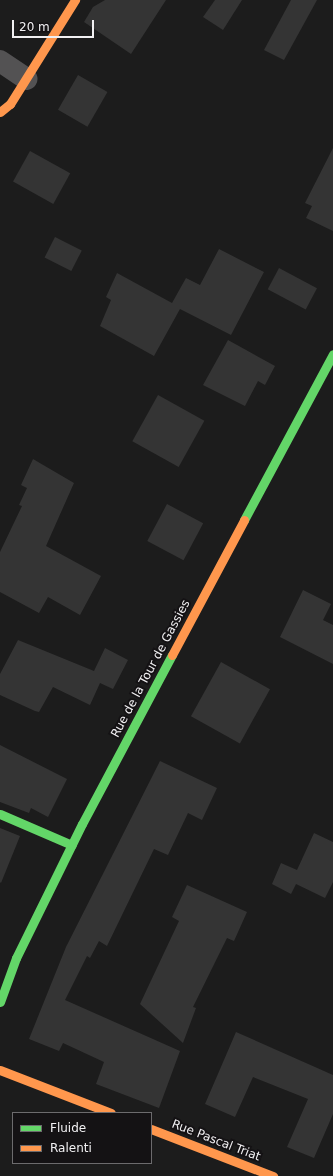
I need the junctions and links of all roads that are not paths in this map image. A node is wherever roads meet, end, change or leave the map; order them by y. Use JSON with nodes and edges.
{"nodes":[{"id":1,"x":76,"y":0,"type":"edge"},
{"id":2,"x":0,"y":61,"type":"edge"},
{"id":3,"x":27,"y":79,"type":"junction"},
{"id":4,"x":0,"y":112,"type":"edge"},
{"id":5,"x":333,"y":354,"type":"edge"},
{"id":6,"x":0,"y":814,"type":"edge"},
{"id":7,"x":72,"y":845,"type":"junction"},
{"id":8,"x":0,"y":1002,"type":"edge"},
{"id":9,"x":0,"y":1070,"type":"edge"},
{"id":10,"x":108,"y":1112,"type":"edge"},
{"id":11,"x":152,"y":1128,"type":"edge"},
{"id":12,"x":273,"y":1176,"type":"edge"}],
"edges":[{"from":1,"to":3,"type":"street"},
{"from":2,"to":3,"type":"street"},
{"from":3,"to":4,"type":"street"},
{"from":5,"to":7,"type":"street","name":"Rue de la Tour de Gassies"},
{"from":6,"to":7,"type":"street"},
{"from":7,"to":8,"type":"street","name":"Rue de la Tour de Gassies"},
{"from":9,"to":10,"type":"street"},
{"from":11,"to":12,"type":"street","name":"Rue Pascal Triat"}]}
